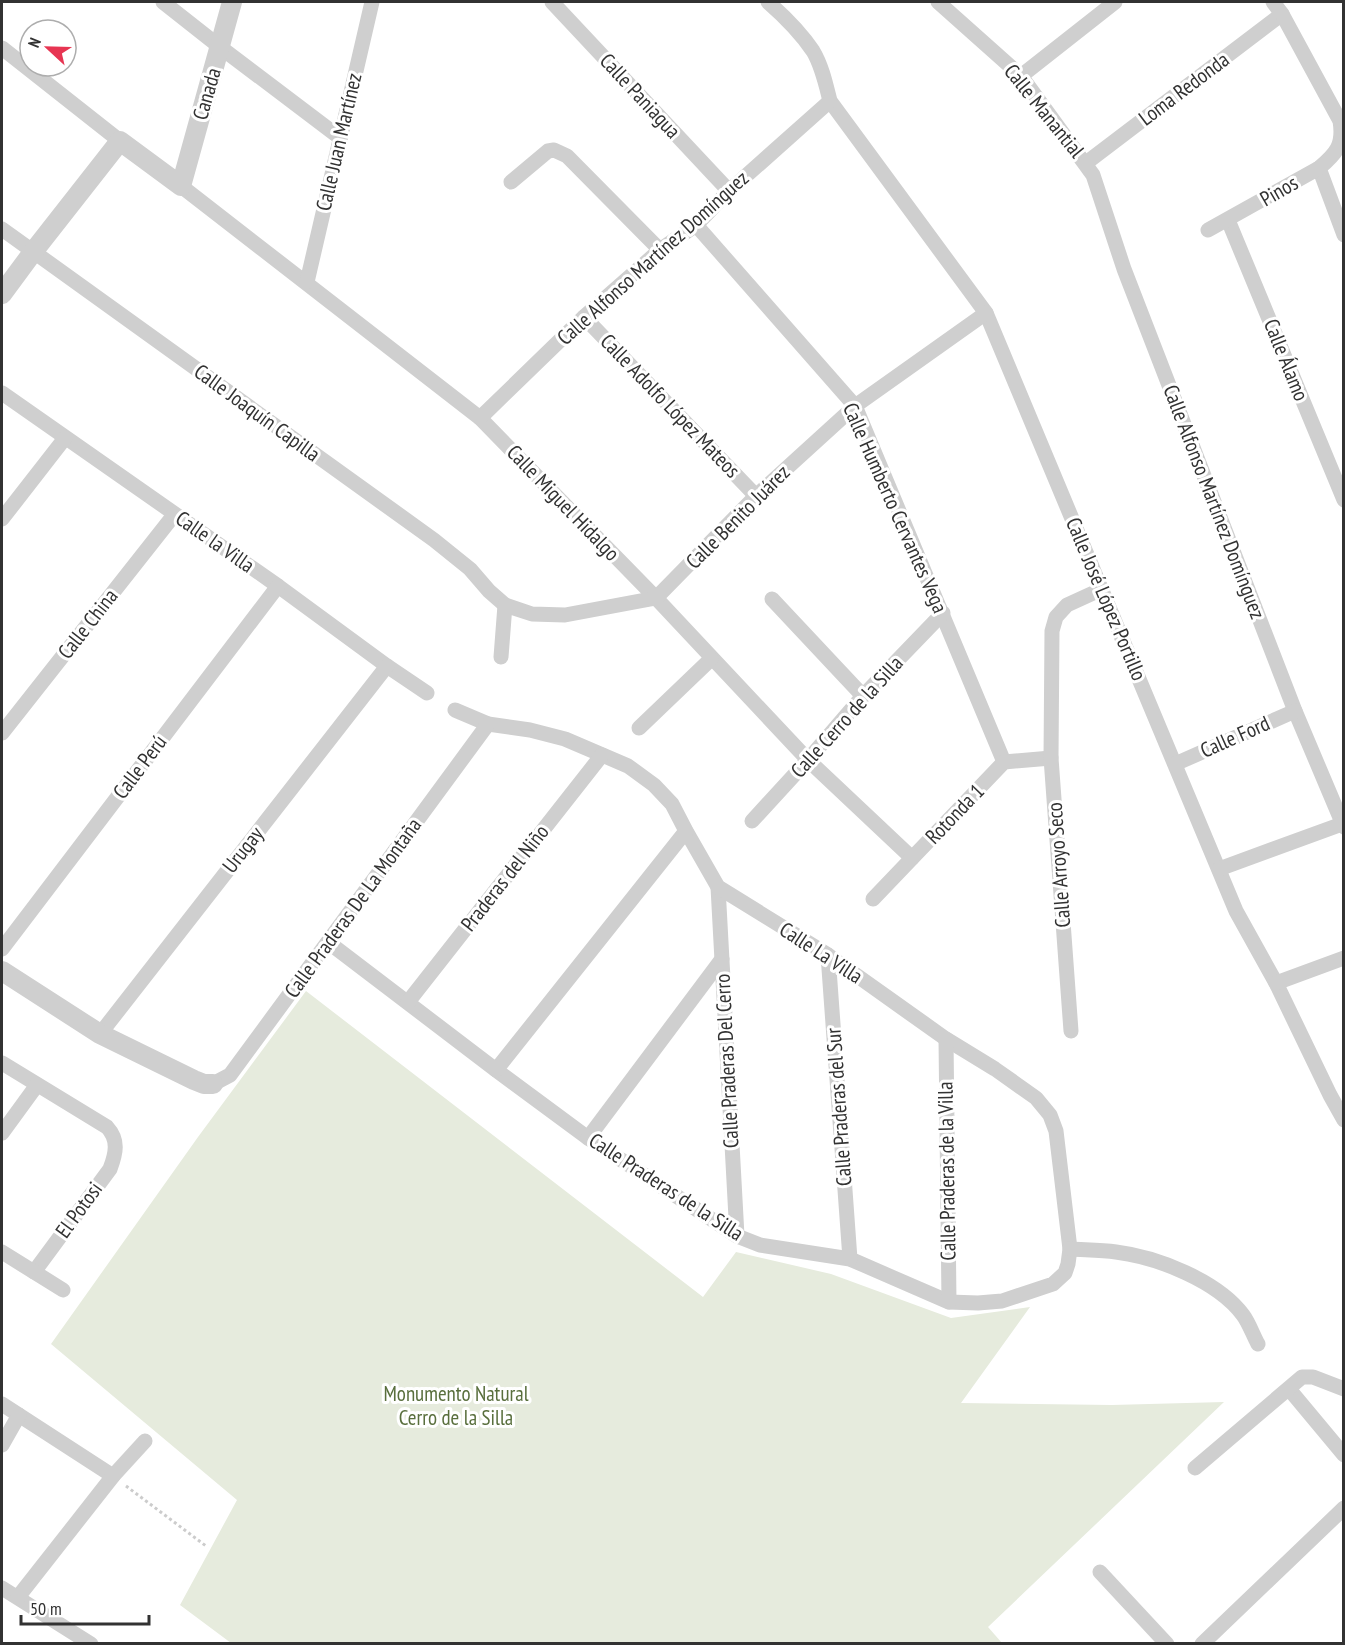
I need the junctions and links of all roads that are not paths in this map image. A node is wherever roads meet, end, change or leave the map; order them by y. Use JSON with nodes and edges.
{"nodes":[{"id":1,"x":163,"y":2,"type":"edge"},
{"id":2,"x":232,"y":2,"type":"edge"},
{"id":3,"x":372,"y":2,"type":"edge"},
{"id":4,"x":552,"y":2,"type":"edge"},
{"id":5,"x":768,"y":2,"type":"edge"},
{"id":6,"x":938,"y":2,"type":"edge"},
{"id":7,"x":1107,"y":4,"type":"edge"},
{"id":8,"x":1277,"y":8,"type":"edge"},
{"id":9,"x":220,"y":47,"type":"junction"},
{"id":10,"x":2,"y":48,"type":"edge"},
{"id":11,"x":1022,"y":76,"type":"junction"},
{"id":12,"x":830,"y":101,"type":"junction"},
{"id":13,"x":339,"y":137,"type":"junction"},
{"id":14,"x":120,"y":141,"type":"junction"},
{"id":15,"x":1319,"y":168,"type":"junction"},
{"id":16,"x":1089,"y":169,"type":"junction"},
{"id":17,"x":511,"y":182,"type":"dead end"},
{"id":18,"x":181,"y":186,"type":"junction"},
{"id":19,"x":729,"y":191,"type":"junction"},
{"id":20,"x":1228,"y":220,"type":"junction"},
{"id":21,"x":696,"y":225,"type":"junction"},
{"id":22,"x":2,"y":229,"type":"edge"},
{"id":23,"x":1209,"y":230,"type":"dead end"},
{"id":24,"x":1344,"y":234,"type":"edge"},
{"id":25,"x":660,"y":250,"type":"junction"},
{"id":26,"x":33,"y":252,"type":"junction"},
{"id":27,"x":307,"y":282,"type":"junction"},
{"id":28,"x":2,"y":294,"type":"edge"},
{"id":29,"x":986,"y":313,"type":"junction"},
{"id":30,"x":584,"y":317,"type":"junction"},
{"id":31,"x":2,"y":393,"type":"edge"},
{"id":32,"x":855,"y":406,"type":"junction"},
{"id":33,"x":480,"y":418,"type":"junction"},
{"id":34,"x":65,"y":438,"type":"junction"},
{"id":35,"x":756,"y":496,"type":"junction"},
{"id":36,"x":1344,"y":500,"type":"edge"},
{"id":37,"x":174,"y":514,"type":"junction"},
{"id":38,"x":2,"y":519,"type":"edge"},
{"id":39,"x":278,"y":586,"type":"junction"},
{"id":40,"x":1102,"y":589,"type":"junction"},
{"id":41,"x":656,"y":598,"type":"junction"},
{"id":42,"x":772,"y":599,"type":"dead end"},
{"id":43,"x":505,"y":605,"type":"junction"},
{"id":44,"x":943,"y":613,"type":"junction"},
{"id":45,"x":501,"y":657,"type":"dead end"},
{"id":46,"x":711,"y":659,"type":"junction"},
{"id":47,"x":387,"y":666,"type":"junction"},
{"id":48,"x":427,"y":693,"type":"dead end"},
{"id":49,"x":863,"y":696,"type":"junction"},
{"id":50,"x":455,"y":710,"type":"dead end"},
{"id":51,"x":1295,"y":711,"type":"junction"},
{"id":52,"x":488,"y":724,"type":"junction"},
{"id":53,"x":639,"y":728,"type":"dead end"},
{"id":54,"x":2,"y":733,"type":"edge"},
{"id":55,"x":602,"y":755,"type":"junction"},
{"id":56,"x":1050,"y":758,"type":"junction"},
{"id":57,"x":808,"y":760,"type":"junction"},
{"id":58,"x":1004,"y":762,"type":"junction"},
{"id":59,"x":1175,"y":764,"type":"junction"},
{"id":60,"x":752,"y":821,"type":"dead end"},
{"id":61,"x":1343,"y":825,"type":"edge"},
{"id":62,"x":686,"y":831,"type":"junction"},
{"id":63,"x":912,"y":858,"type":"junction"},
{"id":64,"x":1219,"y":869,"type":"junction"},
{"id":65,"x":718,"y":887,"type":"junction"},
{"id":66,"x":873,"y":899,"type":"dead end"},
{"id":67,"x":328,"y":942,"type":"junction"},
{"id":68,"x":2,"y":948,"type":"edge"},
{"id":69,"x":828,"y":955,"type":"junction"},
{"id":70,"x":1344,"y":958,"type":"edge"},
{"id":71,"x":722,"y":959,"type":"junction"},
{"id":72,"x":2,"y":971,"type":"edge"},
{"id":73,"x":1276,"y":983,"type":"junction"},
{"id":74,"x":408,"y":1002,"type":"junction"},
{"id":75,"x":1071,"y":1031,"type":"dead end"},
{"id":76,"x":100,"y":1034,"type":"junction"},
{"id":77,"x":946,"y":1039,"type":"junction"},
{"id":78,"x":2,"y":1063,"type":"edge"},
{"id":79,"x":496,"y":1071,"type":"junction"},
{"id":80,"x":213,"y":1084,"type":"joint"},
{"id":81,"x":37,"y":1085,"type":"junction"},
{"id":82,"x":1337,"y":1092,"type":"edge"},
{"id":83,"x":1344,"y":1120,"type":"edge"},
{"id":84,"x":2,"y":1133,"type":"edge"},
{"id":85,"x":588,"y":1138,"type":"junction"},
{"id":86,"x":737,"y":1236,"type":"junction"},
{"id":87,"x":1070,"y":1249,"type":"junction"},
{"id":88,"x":2,"y":1252,"type":"edge"},
{"id":89,"x":850,"y":1259,"type":"junction"},
{"id":90,"x":34,"y":1272,"type":"junction"},
{"id":91,"x":1053,"y":1284,"type":"joint"},
{"id":92,"x":63,"y":1290,"type":"dead end"},
{"id":93,"x":949,"y":1302,"type":"junction"},
{"id":94,"x":1258,"y":1344,"type":"dead end"},
{"id":95,"x":1289,"y":1389,"type":"junction"},
{"id":96,"x":1344,"y":1389,"type":"edge"},
{"id":97,"x":2,"y":1404,"type":"edge"},
{"id":98,"x":19,"y":1415,"type":"junction"},
{"id":99,"x":145,"y":1442,"type":"dead end"},
{"id":100,"x":2,"y":1445,"type":"edge"},
{"id":101,"x":1344,"y":1455,"type":"edge"},
{"id":102,"x":1195,"y":1468,"type":"dead end"},
{"id":103,"x":113,"y":1476,"type":"junction"},
{"id":104,"x":1344,"y":1508,"type":"edge"},
{"id":105,"x":1100,"y":1572,"type":"dead end"},
{"id":106,"x":2,"y":1588,"type":"edge"},
{"id":107,"x":18,"y":1597,"type":"junction"},
{"id":108,"x":1205,"y":1642,"type":"edge"},
{"id":109,"x":91,"y":1644,"type":"edge"},
{"id":110,"x":1167,"y":1644,"type":"edge"}],
"edges":[{"from":1,"to":9,"type":"street"},
{"from":2,"to":9,"type":"street","name":"Canada"},
{"from":3,"to":13,"type":"street","name":"Calle Juan Martínez"},
{"from":4,"to":19,"type":"street","name":"Calle Paniagua"},
{"from":5,"to":12,"type":"street"},
{"from":6,"to":11,"type":"street","name":"Calle Manantial"},
{"from":7,"to":11,"type":"street"},
{"from":8,"to":15,"type":"street","name":"Pinos"},
{"from":8,"to":16,"type":"street","name":"Loma Redonda"},
{"from":9,"to":13,"type":"street"},
{"from":9,"to":18,"type":"street","name":"Canada"},
{"from":10,"to":14,"type":"street"},
{"from":11,"to":16,"type":"street","name":"Calle Manantial"},
{"from":12,"to":19,"type":"street","name":"Calle Alfonso Martínez Domínguez"},
{"from":12,"to":29,"type":"street","name":"Calle José López Portillo"},
{"from":13,"to":27,"type":"street","name":"Calle Juan Martínez"},
{"from":14,"to":18,"type":"street"},
{"from":14,"to":26,"type":"street"},
{"from":15,"to":20,"type":"street","name":"Pinos"},
{"from":15,"to":24,"type":"street"},
{"from":16,"to":51,"type":"street","name":"Calle Alfonso Martínez Domínguez"},
{"from":17,"to":25,"type":"street"},
{"from":18,"to":27,"type":"street","name":"Calle Miguel Hidalgo"},
{"from":19,"to":21,"type":"street","name":"Calle Alfonso Martínez Domínguez"},
{"from":20,"to":23,"type":"street","name":"Pinos"},
{"from":20,"to":36,"type":"street","name":"Calle Álamo"},
{"from":21,"to":25,"type":"street","name":"Calle Alfonso Martínez Domínguez"},
{"from":21,"to":32,"type":"street","name":"Calle Humberto Cervantes Vega"},
{"from":22,"to":26,"type":"street","name":"Calle Joaquín Capilla"},
{"from":25,"to":30,"type":"street","name":"Calle Alfonso Martínez Domínguez"},
{"from":26,"to":28,"type":"street"},
{"from":26,"to":43,"type":"street","name":"Calle Joaquín Capilla"},
{"from":27,"to":33,"type":"street","name":"Calle Miguel Hidalgo"},
{"from":29,"to":32,"type":"street","name":"Calle Benito Juárez"},
{"from":29,"to":40,"type":"street","name":"Calle José López Portillo"},
{"from":30,"to":33,"type":"street","name":"Calle Alfonso Martínez Domínguez"},
{"from":30,"to":35,"type":"street","name":"Calle Adolfo López Mateos"},
{"from":31,"to":34,"type":"street","name":"Calle la Villa"},
{"from":32,"to":35,"type":"street","name":"Calle Benito Juárez"},
{"from":32,"to":44,"type":"street","name":"Calle Humberto Cervantes Vega"},
{"from":33,"to":41,"type":"street","name":"Calle Miguel Hidalgo"},
{"from":34,"to":37,"type":"street","name":"Calle la Villa"},
{"from":34,"to":38,"type":"street"},
{"from":35,"to":41,"type":"street","name":"Calle Benito Juárez"},
{"from":37,"to":39,"type":"street","name":"Calle la Villa"},
{"from":37,"to":54,"type":"street","name":"Calle China"},
{"from":39,"to":47,"type":"street","name":"Calle la Villa"},
{"from":39,"to":68,"type":"street","name":"Calle Perú"},
{"from":40,"to":56,"type":"street","name":"Calle Arroyo Seco"},
{"from":40,"to":59,"type":"street","name":"Calle José López Portillo"},
{"from":41,"to":43,"type":"street"},
{"from":41,"to":46,"type":"street","name":"Calle Miguel Hidalgo"},
{"from":42,"to":49,"type":"street"},
{"from":43,"to":45,"type":"street"},
{"from":44,"to":49,"type":"street","name":"Calle Cerro de la Silla"},
{"from":44,"to":58,"type":"street","name":"Calle Humberto Cervantes Vega"},
{"from":46,"to":53,"type":"street"},
{"from":46,"to":57,"type":"street","name":"Calle Miguel Hidalgo"},
{"from":47,"to":48,"type":"street","name":"Calle la Villa"},
{"from":47,"to":76,"type":"street","name":"Urugay"},
{"from":49,"to":57,"type":"street","name":"Calle Cerro de la Silla"},
{"from":50,"to":52,"type":"street","name":"Calle La Villa"},
{"from":51,"to":59,"type":"street","name":"Calle Ford"},
{"from":51,"to":61,"type":"street","name":"Calle Alfonso Martínez Domínguez"},
{"from":52,"to":55,"type":"street","name":"Calle La Villa"},
{"from":52,"to":67,"type":"street","name":"Calle Praderas De La Montaña"},
{"from":55,"to":62,"type":"street","name":"Calle La Villa"},
{"from":55,"to":74,"type":"street","name":"Praderas del Niño"},
{"from":56,"to":58,"type":"street"},
{"from":56,"to":75,"type":"street","name":"Calle Arroyo Seco"},
{"from":57,"to":60,"type":"street","name":"Calle Cerro de la Silla"},
{"from":57,"to":63,"type":"street","name":"Calle Miguel Hidalgo"},
{"from":58,"to":63,"type":"street","name":"Rotonda 1"},
{"from":59,"to":64,"type":"street","name":"Calle José López Portillo"},
{"from":61,"to":64,"type":"street"},
{"from":62,"to":65,"type":"street","name":"Calle La Villa"},
{"from":62,"to":79,"type":"street"},
{"from":63,"to":66,"type":"street","name":"Rotonda 1"},
{"from":64,"to":73,"type":"street","name":"Calle José López Portillo"},
{"from":65,"to":69,"type":"street","name":"Calle La Villa"},
{"from":65,"to":71,"type":"street","name":"Calle Praderas Del Cerro"},
{"from":67,"to":74,"type":"street","name":"Calle Praderas de la Silla"},
{"from":67,"to":80,"type":"street","name":"Calle Praderas De La Montaña"},
{"from":69,"to":77,"type":"street","name":"Calle La Villa"},
{"from":69,"to":89,"type":"street","name":"Calle Praderas del Sur"},
{"from":70,"to":73,"type":"street"},
{"from":71,"to":85,"type":"street"},
{"from":71,"to":86,"type":"street","name":"Calle Praderas Del Cerro"},
{"from":72,"to":76,"type":"street"},
{"from":73,"to":82,"type":"street","name":"Calle José López Portillo"},
{"from":74,"to":79,"type":"street","name":"Calle Praderas de la Silla"},
{"from":76,"to":80,"type":"street"},
{"from":77,"to":87,"type":"street","name":"Calle La Villa"},
{"from":77,"to":93,"type":"street","name":"Calle Praderas de la Villa"},
{"from":78,"to":81,"type":"street"},
{"from":79,"to":85,"type":"street","name":"Calle Praderas de la Silla"},
{"from":81,"to":84,"type":"street"},
{"from":81,"to":90,"type":"street","name":"El Potosi"},
{"from":82,"to":83,"type":"street","name":"Calle José López Portillo"},
{"from":85,"to":86,"type":"street","name":"Calle Praderas de la Silla"},
{"from":86,"to":89,"type":"street","name":"Calle Praderas de la Silla"},
{"from":87,"to":91,"type":"street","name":"Calle La Villa"},
{"from":87,"to":94,"type":"street"},
{"from":88,"to":90,"type":"street"},
{"from":89,"to":93,"type":"street","name":"Calle Praderas de la Silla"},
{"from":90,"to":92,"type":"street"},
{"from":91,"to":93,"type":"street","name":"Calle Praderas de la Silla"},
{"from":95,"to":96,"type":"street"},
{"from":95,"to":101,"type":"street"},
{"from":95,"to":102,"type":"street"},
{"from":97,"to":98,"type":"street"},
{"from":98,"to":100,"type":"street"},
{"from":98,"to":103,"type":"street"},
{"from":99,"to":103,"type":"street"},
{"from":103,"to":107,"type":"street"},
{"from":104,"to":108,"type":"street"},
{"from":105,"to":110,"type":"street"},
{"from":106,"to":107,"type":"street"},
{"from":107,"to":109,"type":"street"}]}
